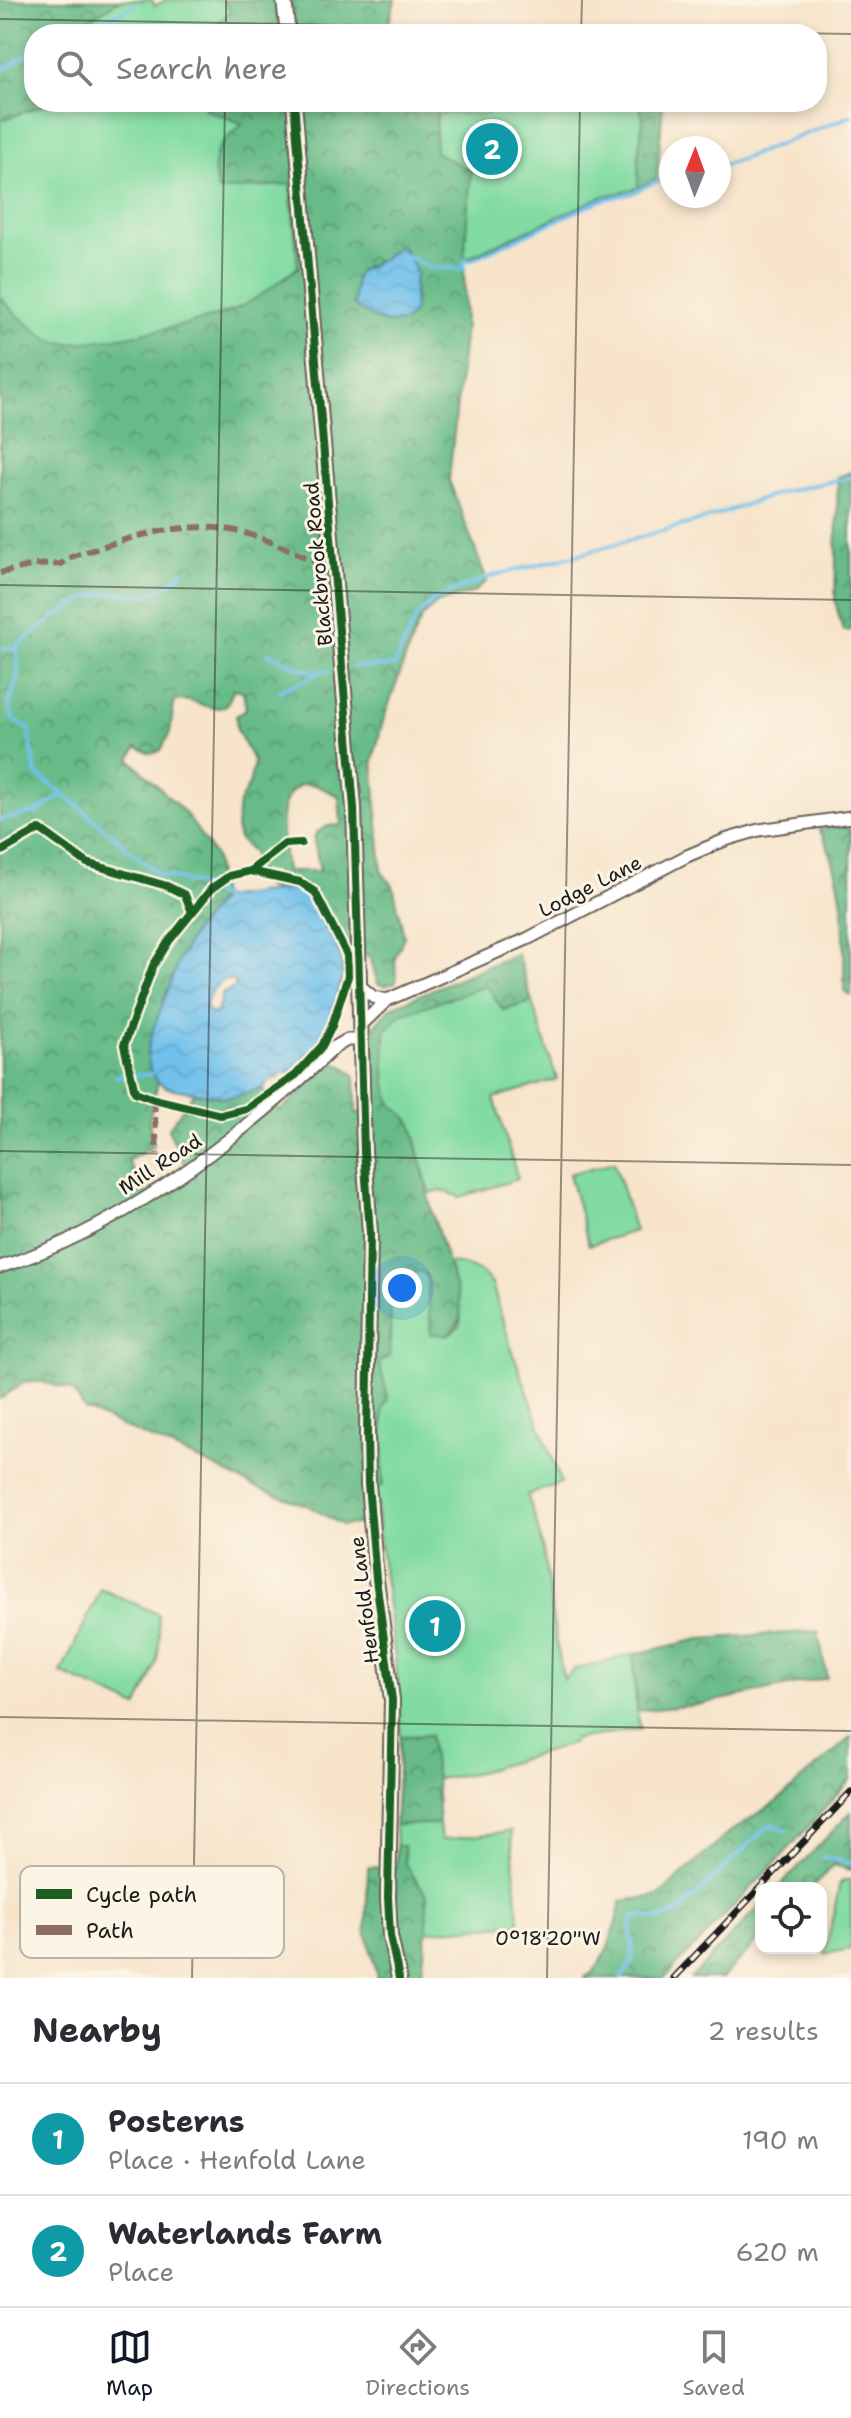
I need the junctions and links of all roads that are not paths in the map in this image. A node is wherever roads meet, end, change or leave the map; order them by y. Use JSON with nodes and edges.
{"nodes":[{"id":1,"x":284,"y":0,"type":"edge"},
{"id":2,"x":287,"y":24,"type":"edge"},
{"id":3,"x":295,"y":112,"type":"edge"},
{"id":4,"x":851,"y":817,"type":"edge"},
{"id":5,"x":360,"y":986,"type":"junction"},
{"id":6,"x":387,"y":1000,"type":"junction"},
{"id":7,"x":362,"y":1032,"type":"junction"},
{"id":8,"x":0,"y":1267,"type":"edge"},
{"id":9,"x":399,"y":1978,"type":"edge"}],
"edges":[{"from":1,"to":2,"type":"street"},
{"from":3,"to":5,"type":"street","name":"Blackbrook Road"},
{"from":4,"to":6,"type":"street","name":"Lodge Lane"},
{"from":5,"to":6,"type":"street"},
{"from":5,"to":7,"type":"street","name":"Blackbrook Road"},
{"from":6,"to":7,"type":"street","name":"Lodge Lane"},
{"from":7,"to":8,"type":"street","name":"Mill Road"},
{"from":7,"to":9,"type":"street","name":"Henfold Lane"}]}
